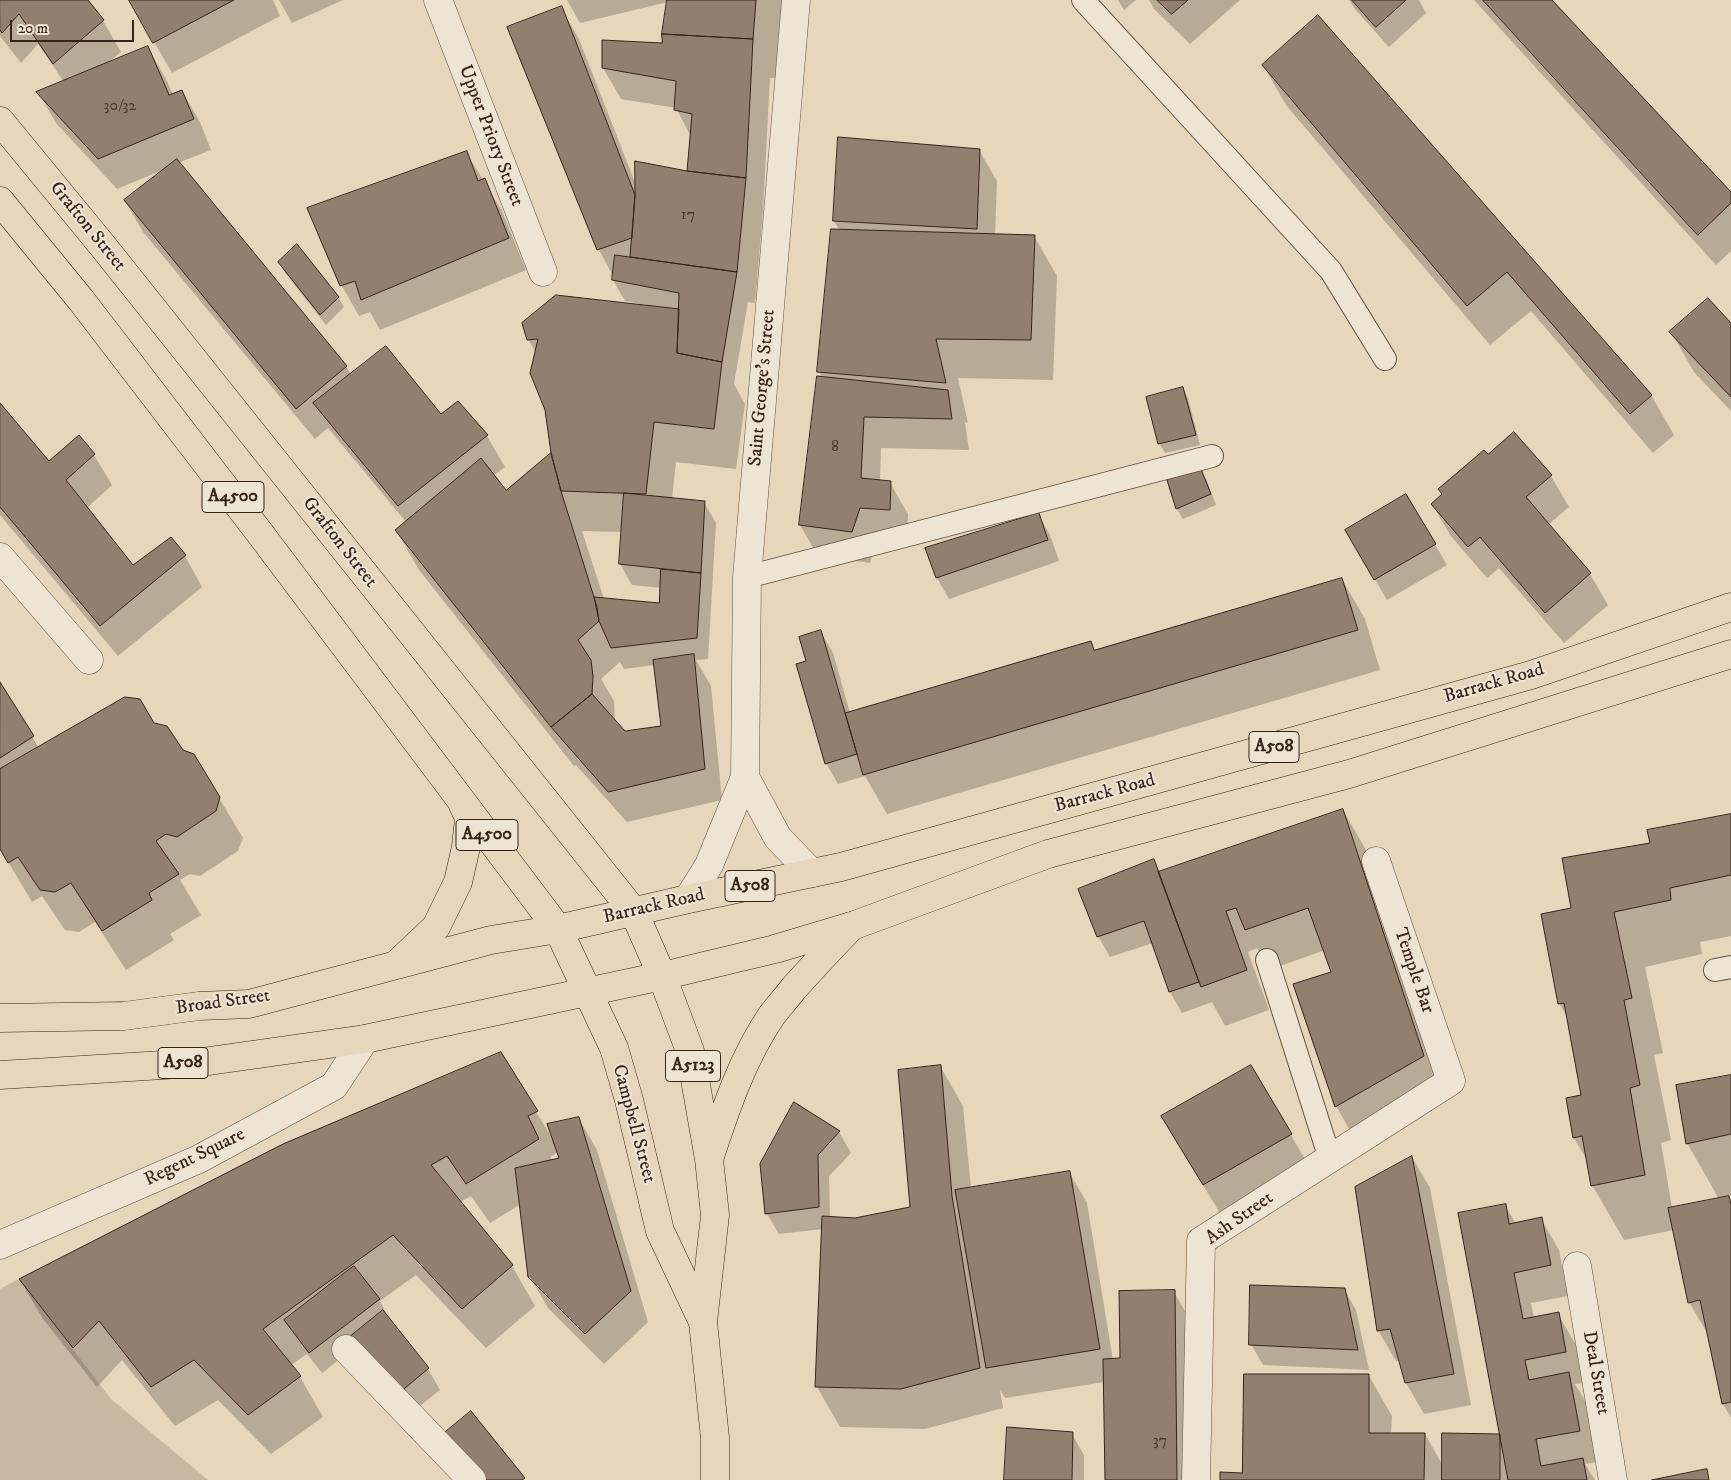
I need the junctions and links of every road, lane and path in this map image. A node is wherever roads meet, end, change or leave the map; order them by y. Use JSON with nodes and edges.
{"nodes":[{"id":1,"x":438,"y":0,"type":"edge"},
{"id":2,"x":796,"y":0,"type":"edge"},
{"id":3,"x":1083,"y":0,"type":"edge"},
{"id":4,"x":0,"y":121,"type":"edge"},
{"id":5,"x":0,"y":201,"type":"edge"},
{"id":6,"x":543,"y":272,"type":"dead end"},
{"id":7,"x":1385,"y":359,"type":"dead end"},
{"id":8,"x":1212,"y":456,"type":"dead end"},
{"id":9,"x":0,"y":557,"type":"edge"},
{"id":10,"x":747,"y":577,"type":"junction"},
{"id":11,"x":1731,"y":607,"type":"edge"},
{"id":12,"x":1731,"y":654,"type":"edge"},
{"id":13,"x":89,"y":660,"type":"dead end"},
{"id":14,"x":746,"y":777,"type":"junction"},
{"id":15,"x":460,"y":797,"type":"junction"},
{"id":16,"x":1376,"y":861,"type":"dead end"},
{"id":17,"x":812,"y":873,"type":"junction"},
{"id":18,"x":688,"y":899,"type":"junction"},
{"id":19,"x":634,"y":912,"type":"junction"},
{"id":20,"x":852,"y":926,"type":"junction"},
{"id":21,"x":558,"y":929,"type":"junction"},
{"id":22,"x":469,"y":946,"type":"joint"},
{"id":23,"x":1266,"y":960,"type":"dead end"},
{"id":24,"x":397,"y":964,"type":"junction"},
{"id":25,"x":662,"y":976,"type":"junction"},
{"id":26,"x":588,"y":991,"type":"junction"},
{"id":27,"x":0,"y":1018,"type":"edge"},
{"id":28,"x":365,"y":1039,"type":"junction"},
{"id":29,"x":0,"y":1076,"type":"edge"},
{"id":30,"x":1451,"y":1082,"type":"joint"},
{"id":31,"x":709,"y":1159,"type":"junction"},
{"id":32,"x":1330,"y":1159,"type":"junction"},
{"id":33,"x":0,"y":1245,"type":"edge"},
{"id":34,"x":1577,"y":1266,"type":"dead end"},
{"id":35,"x":703,"y":1322,"type":"junction"},
{"id":36,"x":346,"y":1349,"type":"dead end"},
{"id":37,"x":472,"y":1480,"type":"edge"},
{"id":38,"x":715,"y":1480,"type":"edge"},
{"id":39,"x":1196,"y":1480,"type":"edge"},
{"id":40,"x":1613,"y":1480,"type":"edge"}],
"edges":[{"from":1,"to":6,"type":"street","name":"Upper Priory Street"},
{"from":2,"to":10,"type":"street","name":"Saint George's Street"},
{"from":3,"to":7,"type":"lane"},
{"from":4,"to":19,"type":"main road","name":"Grafton Street","number":"A4500"},
{"from":5,"to":15,"type":"main road","number":"A4500"},
{"from":8,"to":10,"type":"lane"},
{"from":9,"to":13,"type":"street"},
{"from":10,"to":14,"type":"street","name":"Saint George's Street"},
{"from":11,"to":17,"type":"main road","name":"Barrack Road","number":"A508"},
{"from":12,"to":20,"type":"main road","number":"A508"},
{"from":14,"to":17,"type":"street","name":"Saint George's Street"},
{"from":14,"to":18,"type":"street","name":"Saint George's Street"},
{"from":15,"to":21,"type":"main road","number":"A4500"},
{"from":15,"to":24,"type":"main road"},
{"from":16,"to":30,"type":"street","name":"Temple Bar"},
{"from":17,"to":18,"type":"main road","name":"Barrack Road","number":"A508"},
{"from":18,"to":19,"type":"main road","name":"Barrack Road","number":"A508"},
{"from":19,"to":21,"type":"main road","name":"Barrack Road","number":"A508"},
{"from":19,"to":25,"type":"main road","name":"Grafton Street","number":"A4500"},
{"from":20,"to":25,"type":"main road","number":"A508"},
{"from":20,"to":31,"type":"main road"},
{"from":21,"to":22,"type":"main road","name":"Barrack Road","number":"A508"},
{"from":21,"to":26,"type":"main road","name":"Campbell Street"},
{"from":22,"to":24,"type":"main road","name":"Broad Street","number":"A508"},
{"from":23,"to":32,"type":"lane"},
{"from":24,"to":27,"type":"main road","name":"Broad Street","number":"A508"},
{"from":25,"to":26,"type":"main road","number":"A508"},
{"from":25,"to":31,"type":"main road","name":"Campbell Street","number":"A5123"},
{"from":26,"to":28,"type":"main road","number":"A508"},
{"from":26,"to":35,"type":"main road","name":"Campbell Street"},
{"from":28,"to":29,"type":"main road","number":"A508"},
{"from":28,"to":33,"type":"street","name":"Regent Square"},
{"from":30,"to":32,"type":"street","name":"Ash Street"},
{"from":31,"to":35,"type":"main road","name":"Campbell Street","number":"A5123"},
{"from":32,"to":39,"type":"street","name":"Ash Street"},
{"from":34,"to":40,"type":"street","name":"Deal Street"},
{"from":35,"to":38,"type":"main road","name":"Campbell Street","number":"A5123"},
{"from":36,"to":37,"type":"street"}]}
